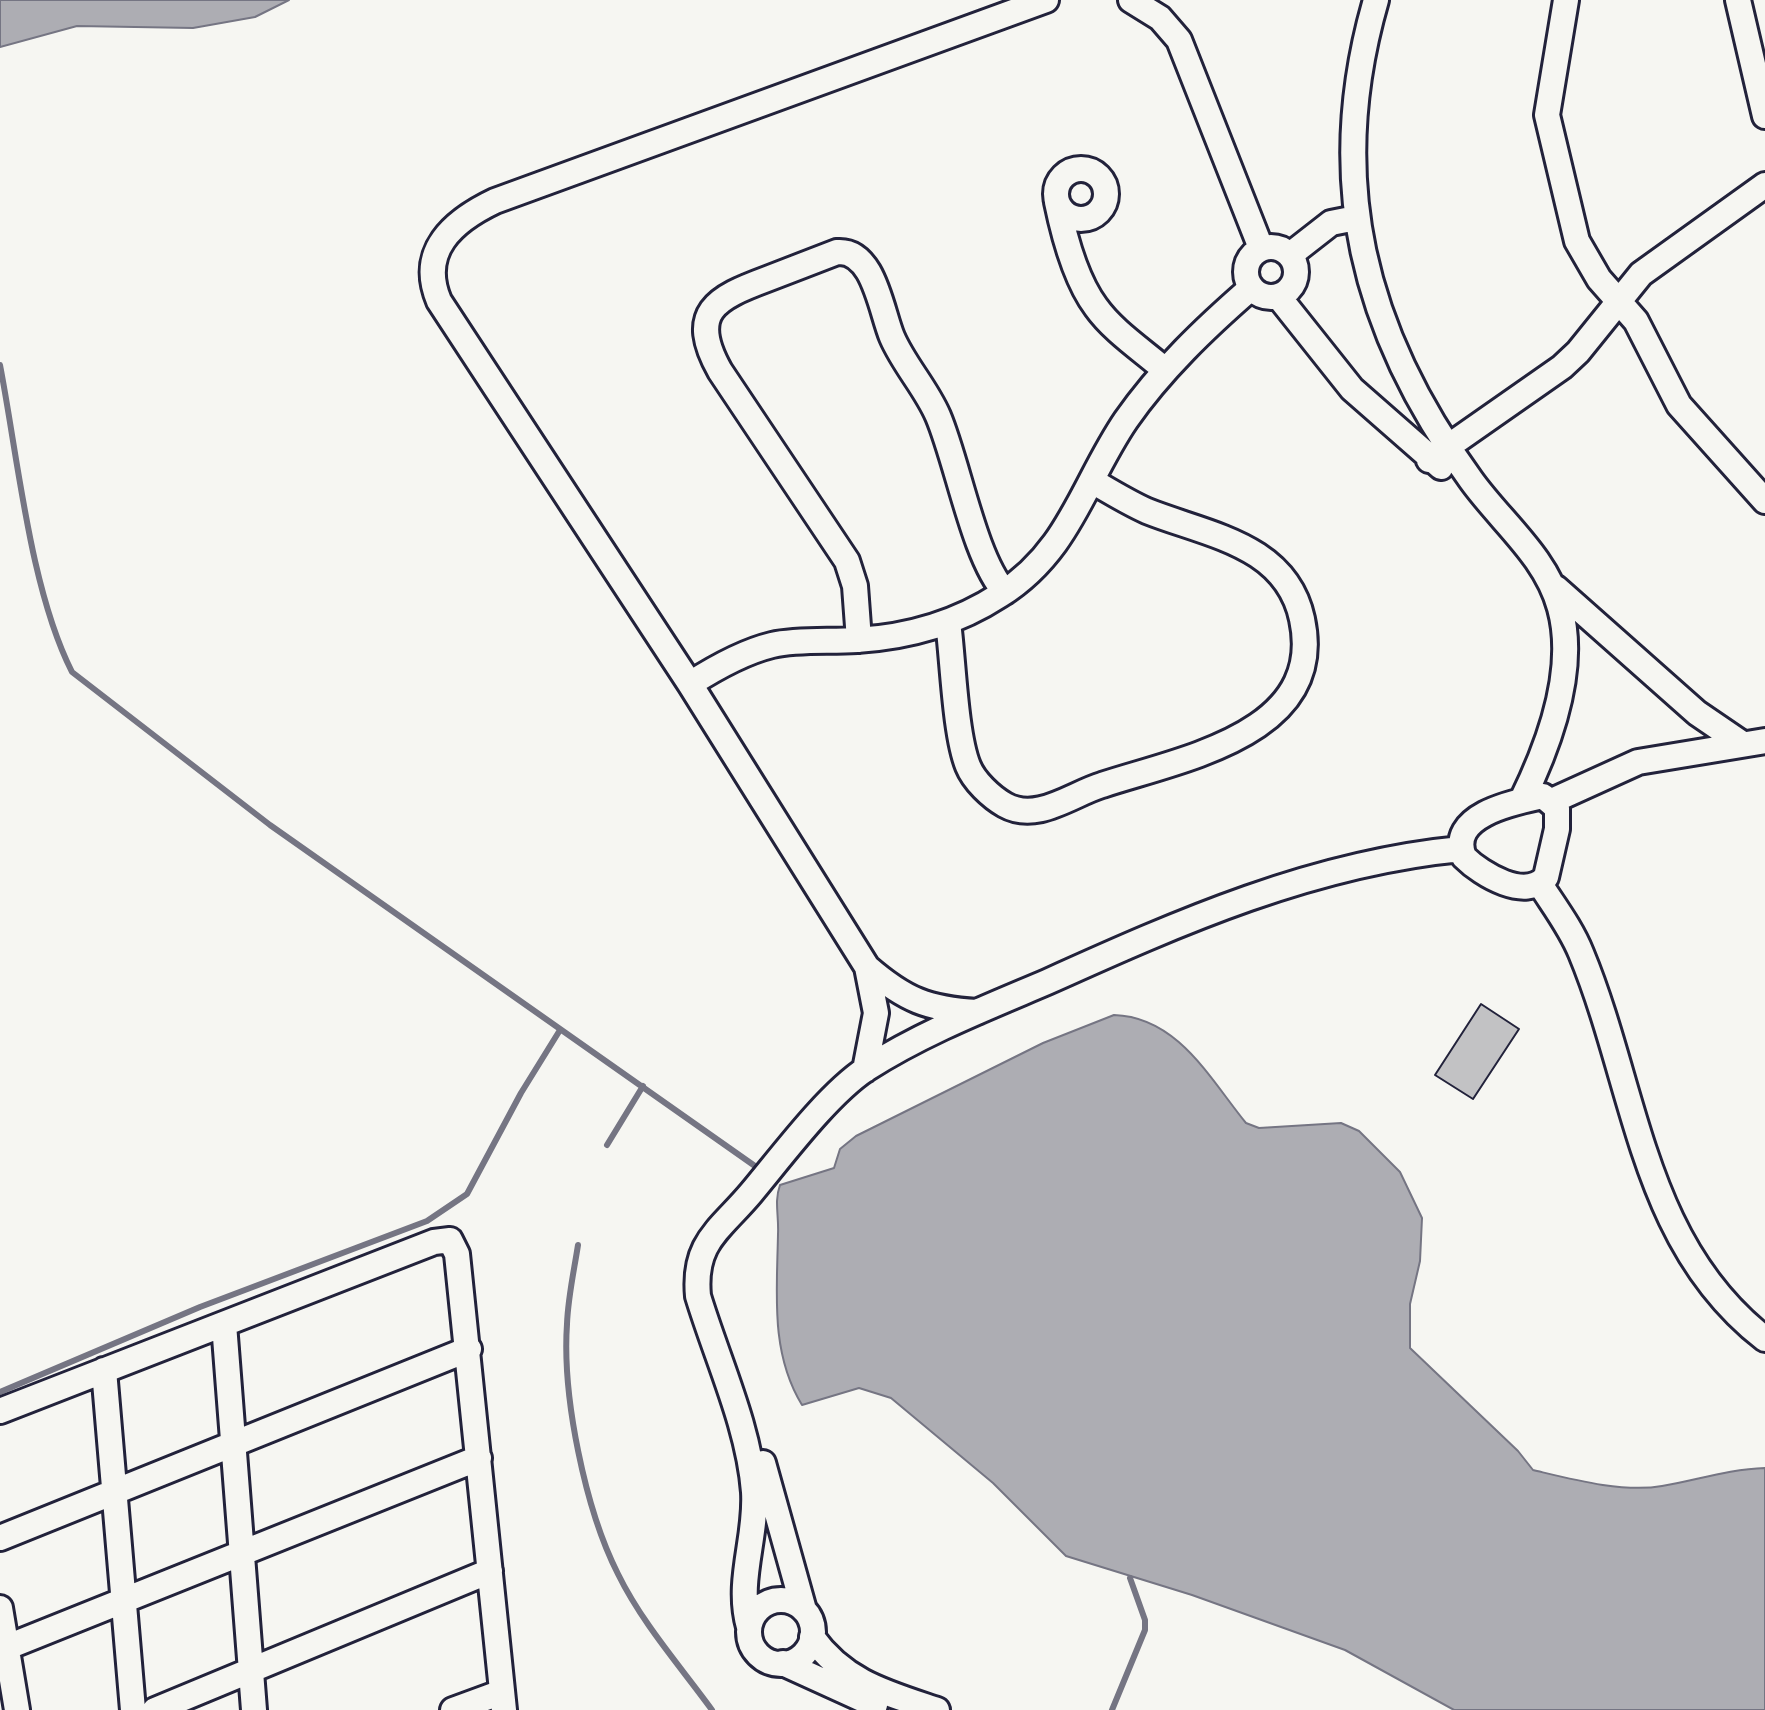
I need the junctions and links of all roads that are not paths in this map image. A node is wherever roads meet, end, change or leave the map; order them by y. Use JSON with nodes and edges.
{"nodes":[{"id":1,"x":1046,"y":0,"type":"edge"},
{"id":2,"x":1131,"y":0,"type":"edge"},
{"id":3,"x":1376,"y":0,"type":"edge"},
{"id":4,"x":1566,"y":0,"type":"edge"},
{"id":5,"x":1738,"y":0,"type":"edge"},
{"id":6,"x":1765,"y":116,"type":"edge"},
{"id":7,"x":1765,"y":185,"type":"edge"},
{"id":8,"x":1057,"y":202,"type":"junction"},
{"id":9,"x":1086,"y":218,"type":"junction"},
{"id":10,"x":1356,"y":218,"type":"junction"},
{"id":11,"x":1069,"y":248,"type":"junction"},
{"id":12,"x":1261,"y":248,"type":"junction"},
{"id":13,"x":1290,"y":255,"type":"junction"},
{"id":14,"x":1251,"y":288,"type":"junction"},
{"id":15,"x":1278,"y":296,"type":"junction"},
{"id":16,"x":1619,"y":299,"type":"junction"},
{"id":17,"x":1165,"y":370,"type":"junction"},
{"id":18,"x":1438,"y":453,"type":"junction"},
{"id":19,"x":1094,"y":482,"type":"junction"},
{"id":20,"x":1765,"y":501,"type":"edge"},
{"id":21,"x":1551,"y":584,"type":"junction"},
{"id":22,"x":1005,"y":592,"type":"junction"},
{"id":23,"x":948,"y":622,"type":"junction"},
{"id":24,"x":859,"y":640,"type":"junction"},
{"id":25,"x":690,"y":684,"type":"junction"},
{"id":26,"x":1753,"y":742,"type":"edge"},
{"id":27,"x":1522,"y":800,"type":"junction"},
{"id":28,"x":1552,"y":801,"type":"junction"},
{"id":29,"x":1461,"y":849,"type":"junction"},
{"id":30,"x":1540,"y":884,"type":"junction"},
{"id":31,"x":867,"y":967,"type":"junction"},
{"id":32,"x":977,"y":1012,"type":"junction"},
{"id":33,"x":865,"y":1070,"type":"junction"},
{"id":34,"x":744,"y":1201,"type":"junction"},
{"id":35,"x":224,"y":1324,"type":"junction"},
{"id":36,"x":1765,"y":1339,"type":"edge"},
{"id":37,"x":469,"y":1349,"type":"junction"},
{"id":38,"x":104,"y":1370,"type":"junction"},
{"id":39,"x":0,"y":1411,"type":"edge"},
{"id":40,"x":236,"y":1443,"type":"junction"},
{"id":41,"x":479,"y":1458,"type":"junction"},
{"id":42,"x":114,"y":1492,"type":"junction"},
{"id":43,"x":0,"y":1538,"type":"edge"},
{"id":44,"x":243,"y":1553,"type":"junction"},
{"id":45,"x":490,"y":1571,"type":"junction"},
{"id":46,"x":123,"y":1601,"type":"junction"},
{"id":47,"x":0,"y":1608,"type":"edge"},
{"id":48,"x":804,"y":1610,"type":"junction"},
{"id":49,"x":749,"y":1627,"type":"junction"},
{"id":50,"x":812,"y":1637,"type":"junction"},
{"id":51,"x":3,"y":1649,"type":"edge"},
{"id":52,"x":783,"y":1663,"type":"junction"},
{"id":53,"x":251,"y":1670,"type":"junction"},
{"id":54,"x":503,"y":1701,"type":"edge"},
{"id":55,"x":17,"y":1710,"type":"edge"},
{"id":56,"x":133,"y":1710,"type":"edge"},
{"id":57,"x":155,"y":1710,"type":"edge"},
{"id":58,"x":254,"y":1710,"type":"edge"},
{"id":59,"x":453,"y":1710,"type":"edge"},
{"id":60,"x":889,"y":1710,"type":"edge"},
{"id":61,"x":937,"y":1710,"type":"edge"}],
"edges":[{"from":1,"to":25,"type":"street"},
{"from":2,"to":12,"type":"street"},
{"from":3,"to":10,"type":"street"},
{"from":4,"to":16,"type":"street"},
{"from":5,"to":6,"type":"street"},
{"from":7,"to":16,"type":"street"},
{"from":8,"to":9,"type":"street"},
{"from":8,"to":9,"type":"street"},
{"from":8,"to":11,"type":"street"},
{"from":9,"to":11,"type":"street"},
{"from":10,"to":13,"type":"street"},
{"from":10,"to":18,"type":"street"},
{"from":11,"to":17,"type":"street"},
{"from":12,"to":13,"type":"street"},
{"from":12,"to":14,"type":"street"},
{"from":13,"to":15,"type":"street"},
{"from":14,"to":15,"type":"street"},
{"from":14,"to":17,"type":"street"},
{"from":15,"to":18,"type":"street"},
{"from":16,"to":18,"type":"street"},
{"from":16,"to":20,"type":"street"},
{"from":17,"to":19,"type":"street"},
{"from":18,"to":21,"type":"street"},
{"from":19,"to":22,"type":"street"},
{"from":19,"to":23,"type":"street"},
{"from":21,"to":26,"type":"street"},
{"from":21,"to":27,"type":"street"},
{"from":22,"to":23,"type":"street"},
{"from":22,"to":24,"type":"street"},
{"from":23,"to":24,"type":"street"},
{"from":24,"to":25,"type":"street"},
{"from":25,"to":31,"type":"street"},
{"from":26,"to":28,"type":"street"},
{"from":27,"to":28,"type":"street"},
{"from":27,"to":29,"type":"street"},
{"from":28,"to":30,"type":"street"},
{"from":29,"to":30,"type":"street"},
{"from":29,"to":32,"type":"street"},
{"from":30,"to":36,"type":"street"},
{"from":31,"to":32,"type":"street"},
{"from":31,"to":33,"type":"street"},
{"from":32,"to":33,"type":"street"},
{"from":33,"to":34,"type":"street"},
{"from":34,"to":48,"type":"street"},
{"from":34,"to":49,"type":"street"},
{"from":35,"to":37,"type":"street"},
{"from":35,"to":38,"type":"street"},
{"from":35,"to":40,"type":"street"},
{"from":37,"to":40,"type":"street"},
{"from":37,"to":41,"type":"street"},
{"from":38,"to":39,"type":"street"},
{"from":38,"to":42,"type":"street"},
{"from":40,"to":42,"type":"street"},
{"from":40,"to":44,"type":"street"},
{"from":41,"to":44,"type":"street"},
{"from":41,"to":45,"type":"street"},
{"from":42,"to":43,"type":"street"},
{"from":42,"to":46,"type":"street"},
{"from":44,"to":46,"type":"street"},
{"from":44,"to":53,"type":"street"},
{"from":45,"to":53,"type":"street"},
{"from":45,"to":54,"type":"street"},
{"from":46,"to":51,"type":"street"},
{"from":46,"to":56,"type":"street"},
{"from":47,"to":51,"type":"street"},
{"from":48,"to":49,"type":"street"},
{"from":48,"to":50,"type":"street"},
{"from":49,"to":52,"type":"street"},
{"from":50,"to":52,"type":"street"},
{"from":50,"to":61,"type":"street"},
{"from":51,"to":55,"type":"street"},
{"from":52,"to":60,"type":"street"},
{"from":53,"to":57,"type":"street"},
{"from":53,"to":58,"type":"street"},
{"from":54,"to":59,"type":"street"}]}
